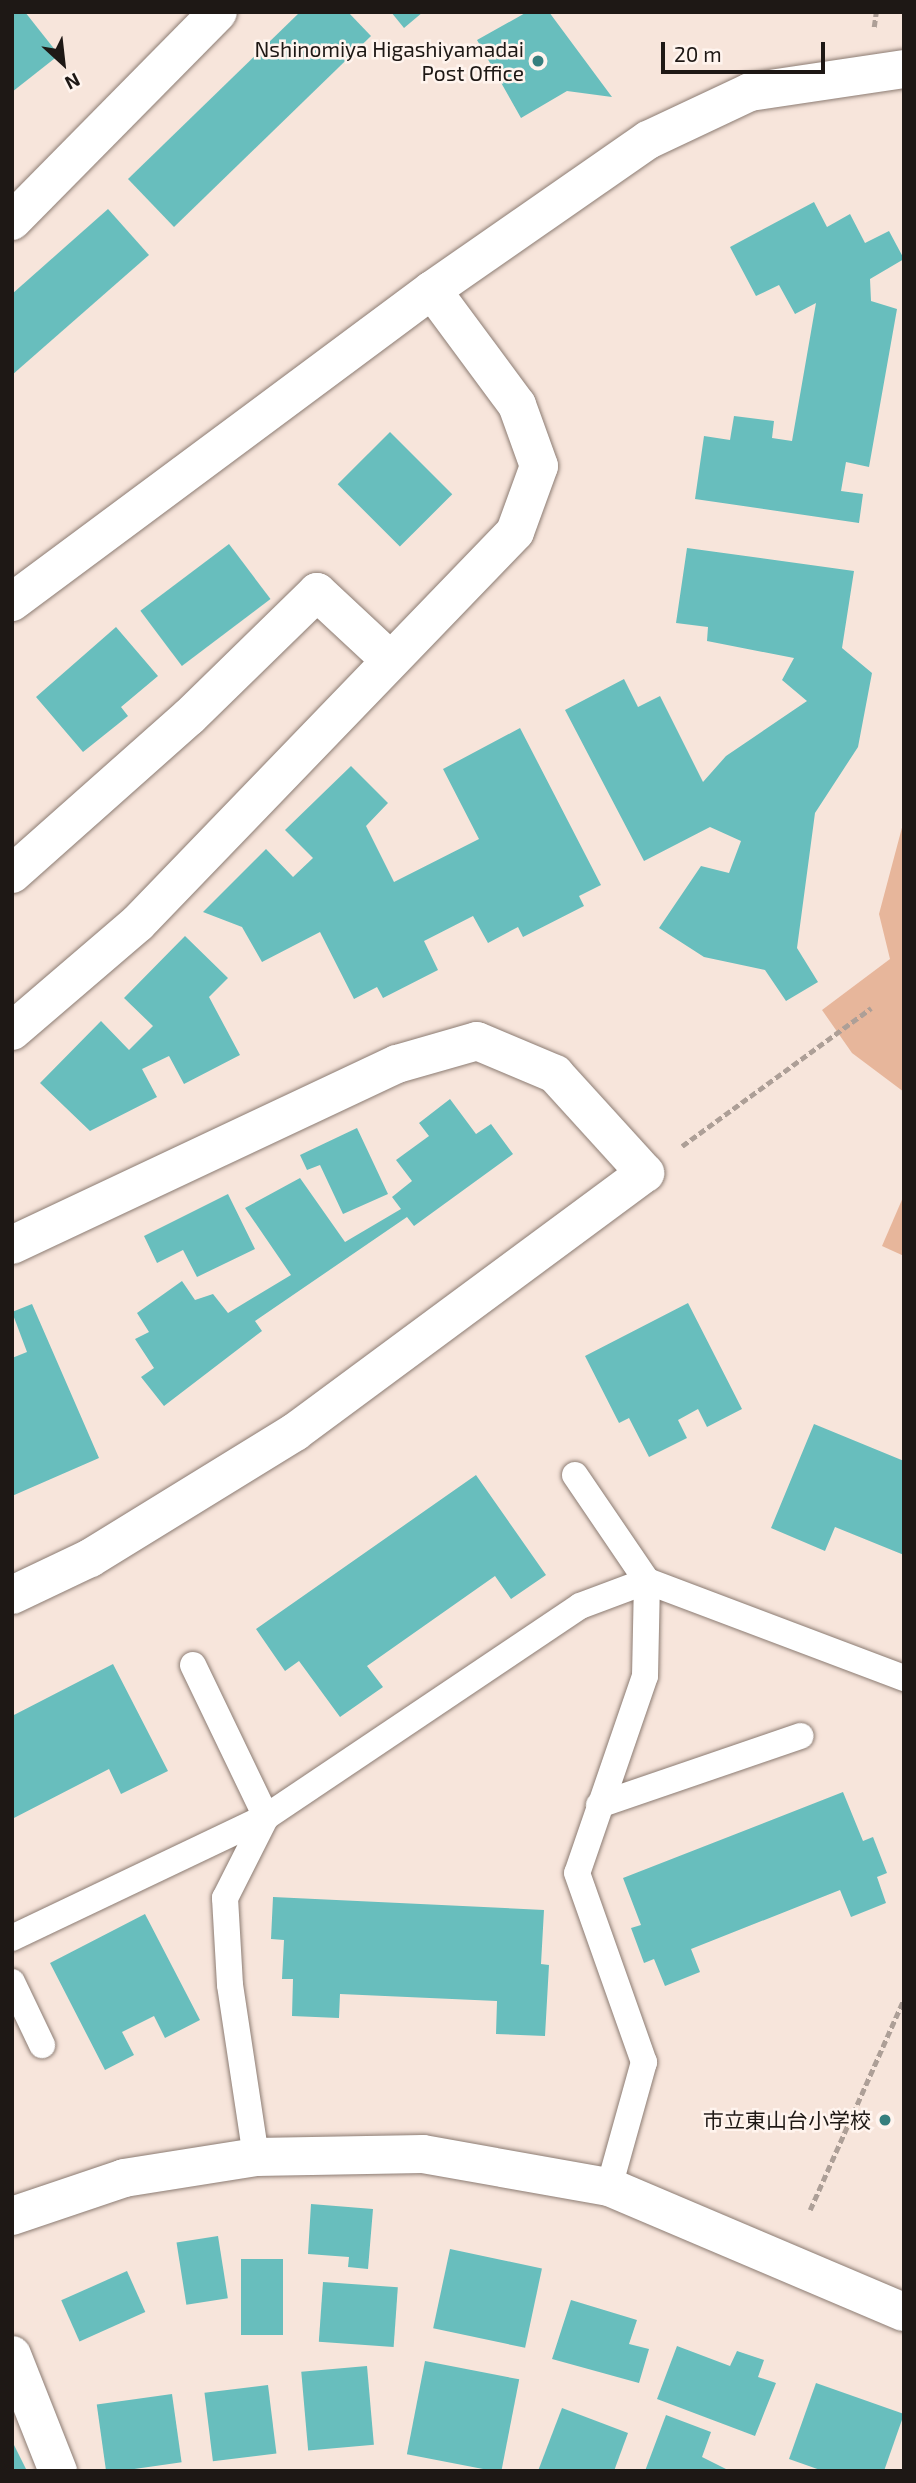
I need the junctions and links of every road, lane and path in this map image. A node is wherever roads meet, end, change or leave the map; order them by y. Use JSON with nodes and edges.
{"nodes":[{"id":1,"x":218,"y":12,"type":"edge"},
{"id":2,"x":904,"y":69,"type":"edge"},
{"id":3,"x":12,"y":221,"type":"edge"},
{"id":4,"x":432,"y":290,"type":"junction"},
{"id":5,"x":12,"y":602,"type":"edge"},
{"id":6,"x":390,"y":660,"type":"junction"},
{"id":7,"x":12,"y":874,"type":"edge"},
{"id":8,"x":871,"y":1008,"type":"dead end"},
{"id":9,"x":12,"y":1031,"type":"edge"},
{"id":10,"x":645,"y":1173,"type":"junction"},
{"id":11,"x":12,"y":1245,"type":"edge"},
{"id":12,"x":575,"y":1475,"type":"dead end"},
{"id":13,"x":647,"y":1581,"type":"junction"},
{"id":14,"x":12,"y":1595,"type":"edge"},
{"id":15,"x":193,"y":1665,"type":"dead end"},
{"id":16,"x":904,"y":1678,"type":"edge"},
{"id":17,"x":801,"y":1735,"type":"dead end"},
{"id":18,"x":598,"y":1805,"type":"junction"},
{"id":19,"x":266,"y":1817,"type":"junction"},
{"id":20,"x":12,"y":1938,"type":"edge"},
{"id":21,"x":12,"y":1982,"type":"edge"},
{"id":22,"x":904,"y":1999,"type":"edge"},
{"id":23,"x":42,"y":2045,"type":"dead end"},
{"id":24,"x":256,"y":2157,"type":"junction"},
{"id":25,"x":609,"y":2187,"type":"junction"},
{"id":26,"x":810,"y":2210,"type":"dead end"},
{"id":27,"x":12,"y":2216,"type":"edge"},
{"id":28,"x":904,"y":2312,"type":"edge"},
{"id":29,"x":12,"y":2355,"type":"edge"},
{"id":30,"x":58,"y":2471,"type":"edge"}],
"edges":[{"from":1,"to":3,"type":"street"},
{"from":2,"to":4,"type":"street"},
{"from":4,"to":5,"type":"street"},
{"from":4,"to":6,"type":"street"},
{"from":6,"to":7,"type":"street"},
{"from":6,"to":9,"type":"street"},
{"from":8,"to":10,"type":"path"},
{"from":10,"to":11,"type":"street"},
{"from":10,"to":14,"type":"street"},
{"from":12,"to":13,"type":"lane"},
{"from":13,"to":16,"type":"lane"},
{"from":13,"to":18,"type":"lane"},
{"from":13,"to":19,"type":"lane"},
{"from":15,"to":19,"type":"lane"},
{"from":17,"to":18,"type":"lane"},
{"from":18,"to":25,"type":"lane"},
{"from":19,"to":20,"type":"lane"},
{"from":19,"to":24,"type":"lane"},
{"from":21,"to":23,"type":"lane"},
{"from":22,"to":26,"type":"path"},
{"from":24,"to":25,"type":"street"},
{"from":24,"to":27,"type":"street"},
{"from":25,"to":28,"type":"street"},
{"from":29,"to":30,"type":"street"}]}
